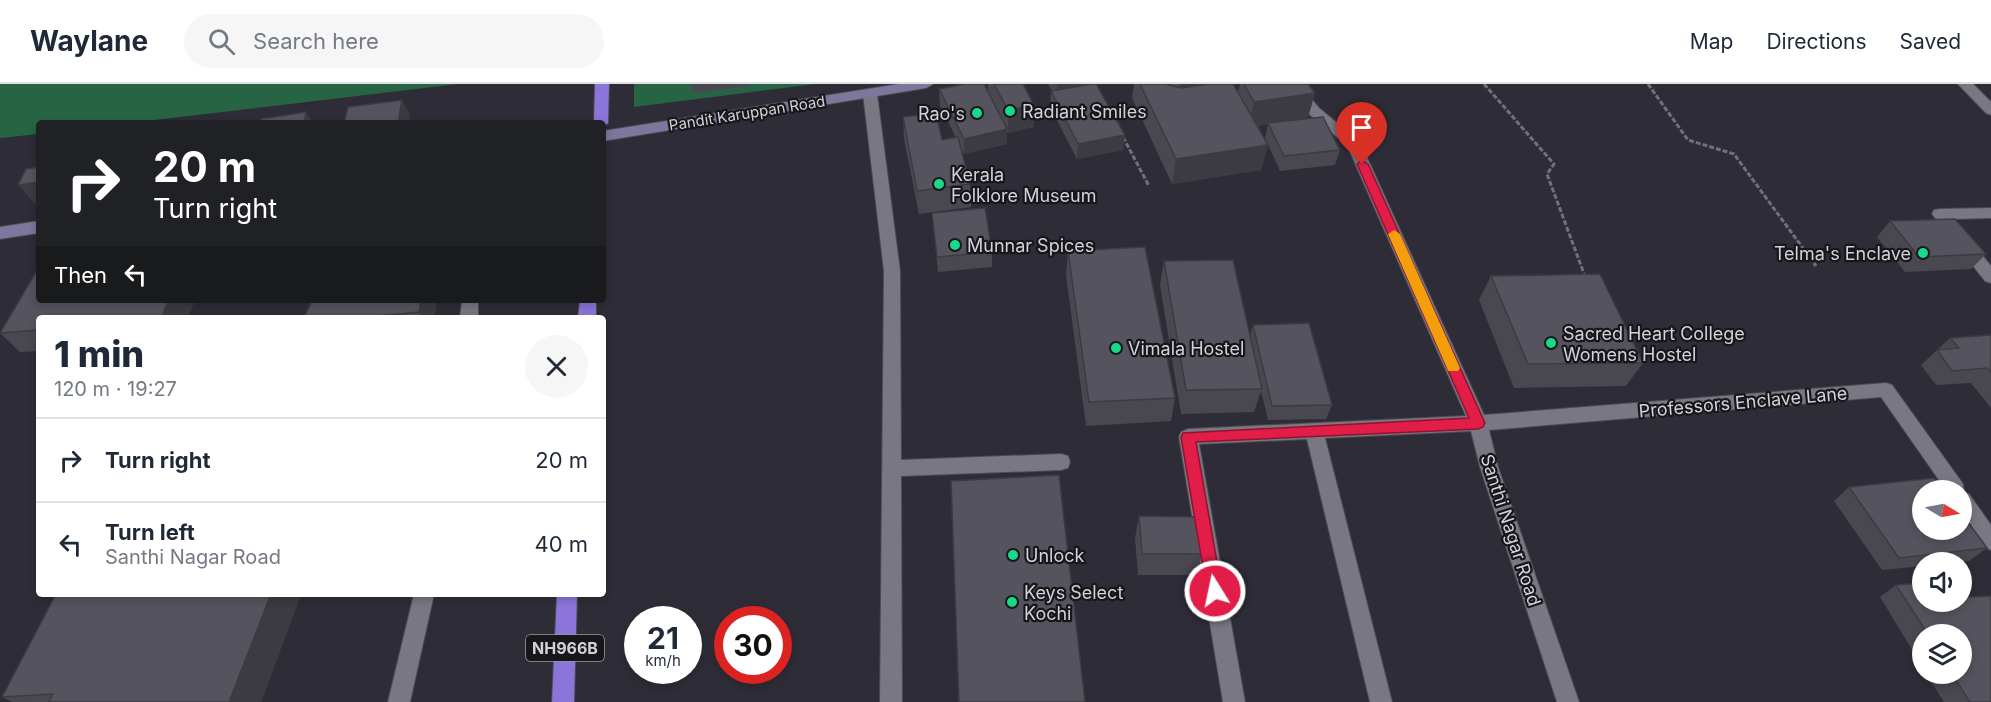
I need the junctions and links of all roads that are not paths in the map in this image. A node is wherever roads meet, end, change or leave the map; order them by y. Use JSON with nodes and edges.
{"nodes":[{"id":1,"x":602,"y":84,"type":"edge"},
{"id":2,"x":926,"y":84,"type":"edge"},
{"id":3,"x":1292,"y":84,"type":"edge"},
{"id":4,"x":1965,"y":84,"type":"edge"},
{"id":5,"x":870,"y":94,"type":"junction"},
{"id":6,"x":1991,"y":110,"type":"edge"},
{"id":7,"x":601,"y":120,"type":"edge"},
{"id":8,"x":606,"y":136,"type":"edge"},
{"id":9,"x":1991,"y":213,"type":"edge"},
{"id":10,"x":36,"y":227,"type":"edge"},
{"id":11,"x":0,"y":233,"type":"edge"},
{"id":12,"x":1991,"y":277,"type":"edge"},
{"id":13,"x":1478,"y":423,"type":"junction"},
{"id":14,"x":1314,"y":431,"type":"junction"},
{"id":15,"x":1061,"y":462,"type":"dead end"},
{"id":16,"x":891,"y":468,"type":"junction"},
{"id":17,"x":1949,"y":480,"type":"edge"},
{"id":18,"x":1972,"y":514,"type":"edge"},
{"id":19,"x":1991,"y":541,"type":"edge"},
{"id":20,"x":423,"y":597,"type":"edge"},
{"id":21,"x":567,"y":597,"type":"edge"},
{"id":22,"x":399,"y":702,"type":"edge"},
{"id":23,"x":562,"y":702,"type":"edge"},
{"id":24,"x":891,"y":702,"type":"edge"},
{"id":25,"x":1234,"y":702,"type":"edge"},
{"id":26,"x":1381,"y":702,"type":"edge"},
{"id":27,"x":1568,"y":702,"type":"edge"}],
"edges":[{"from":1,"to":7,"type":"highway"},
{"from":2,"to":5,"type":"main road","name":"Pandit Karuppan Road"},
{"from":3,"to":13,"type":"street","name":"Santhi Nagar Road"},
{"from":4,"to":6,"type":"street"},
{"from":5,"to":8,"type":"main road","name":"Pandit Karuppan Road"},
{"from":5,"to":16,"type":"street"},
{"from":9,"to":12,"type":"street"},
{"from":10,"to":11,"type":"main road"},
{"from":13,"to":14,"type":"street"},
{"from":13,"to":17,"type":"street","name":"Professors Enclave Lane"},
{"from":13,"to":27,"type":"street","name":"Santhi Nagar Road"},
{"from":14,"to":25,"type":"street"},
{"from":14,"to":26,"type":"street"},
{"from":15,"to":16,"type":"street"},
{"from":16,"to":24,"type":"street"},
{"from":18,"to":19,"type":"street"},
{"from":20,"to":22,"type":"street"},
{"from":21,"to":23,"type":"highway","number":"NH966B"}]}
